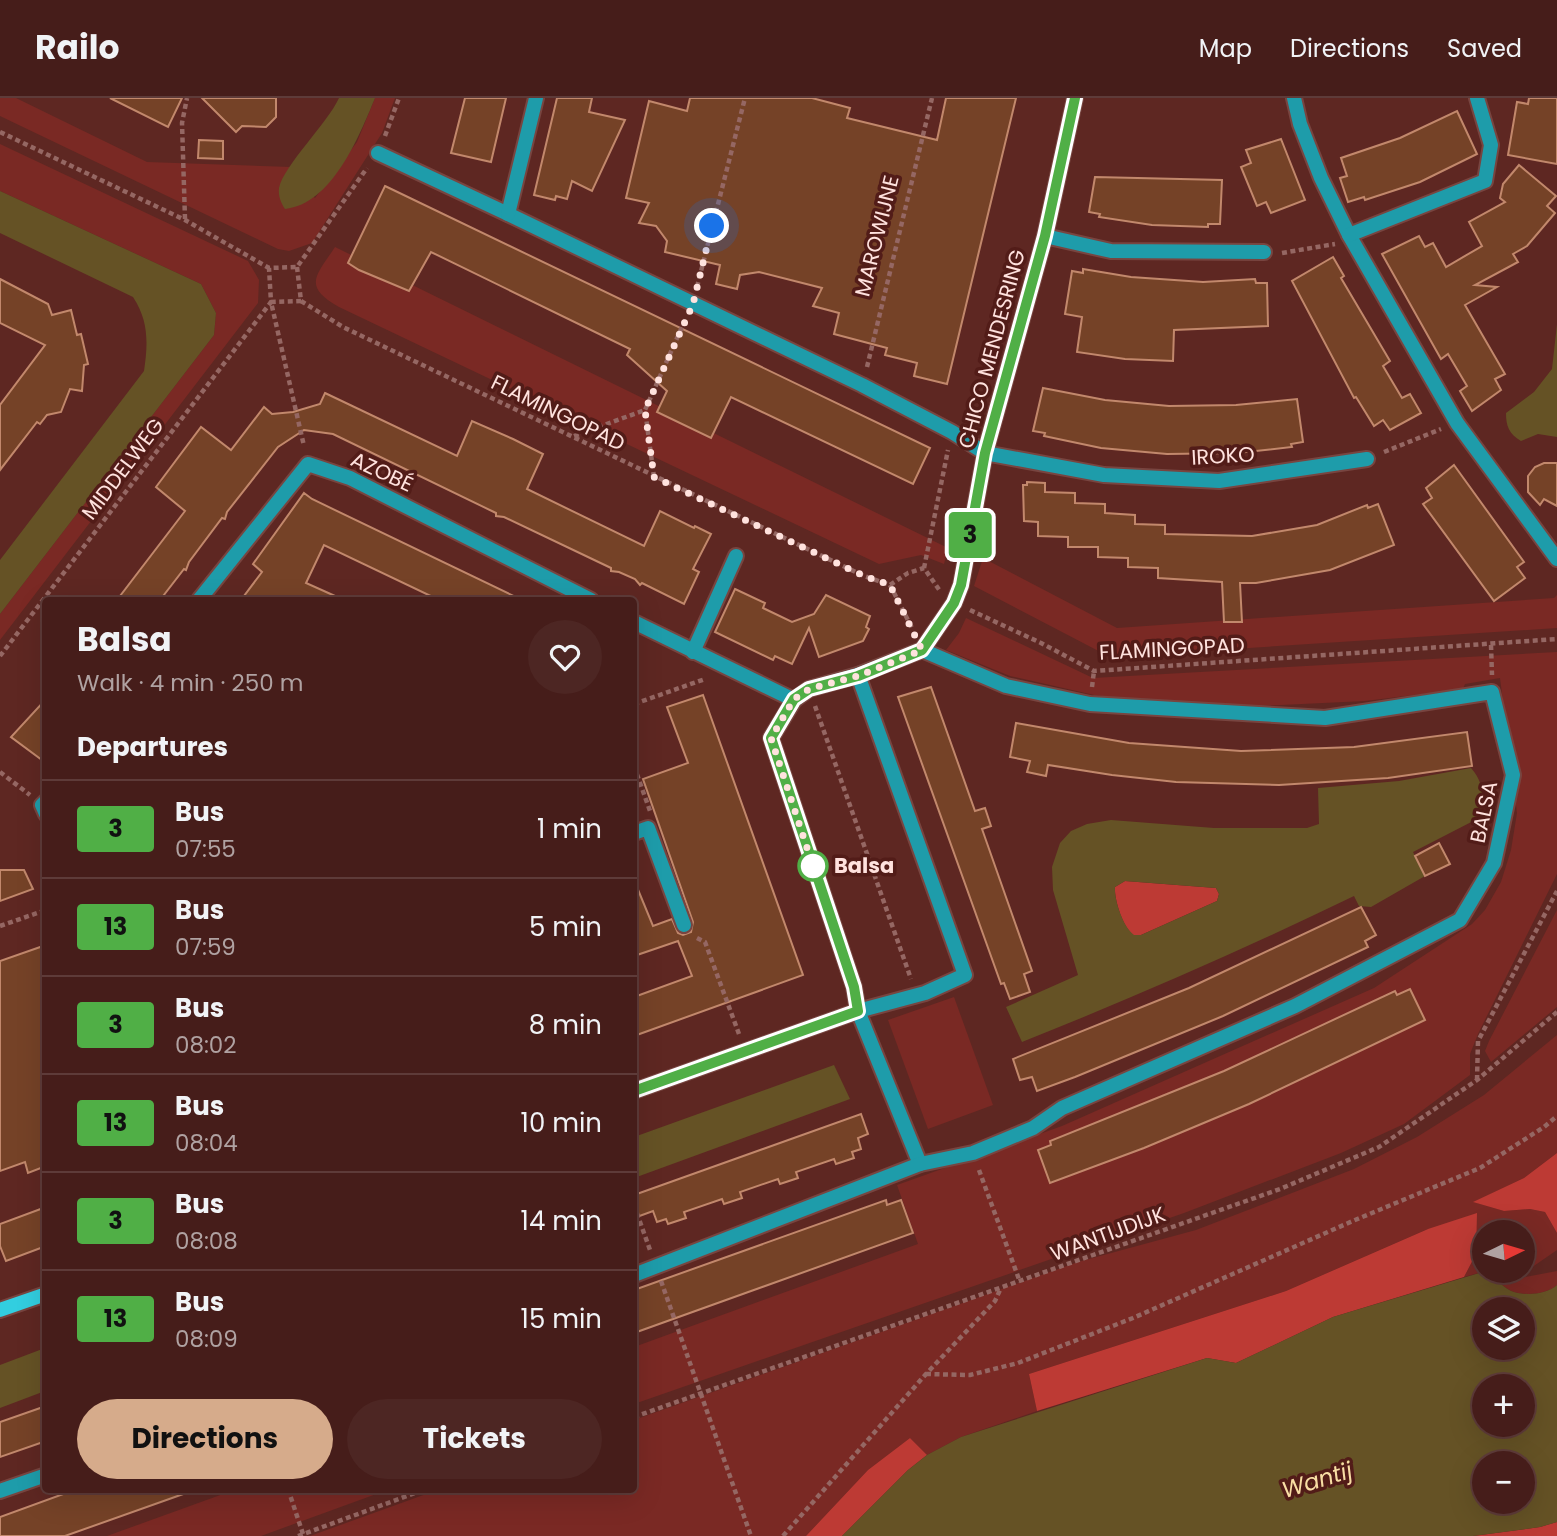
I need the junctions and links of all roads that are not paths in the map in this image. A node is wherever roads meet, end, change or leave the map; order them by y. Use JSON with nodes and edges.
{"nodes":[{"id":1,"x":536,"y":98,"type":"edge"},
{"id":2,"x":1075,"y":98,"type":"edge"},
{"id":3,"x":1294,"y":98,"type":"edge"},
{"id":4,"x":1476,"y":98,"type":"edge"},
{"id":5,"x":378,"y":153,"type":"road end"},
{"id":6,"x":509,"y":214,"type":"junction"},
{"id":7,"x":1349,"y":235,"type":"junction"},
{"id":8,"x":1045,"y":236,"type":"junction"},
{"id":9,"x":1264,"y":252,"type":"road end"},
{"id":10,"x":985,"y":453,"type":"junction"},
{"id":11,"x":1367,"y":459,"type":"road end"},
{"id":12,"x":736,"y":556,"type":"dead end"},
{"id":13,"x":1557,"y":559,"type":"edge"},
{"id":14,"x":201,"y":597,"type":"edge"},
{"id":15,"x":585,"y":597,"type":"edge"},
{"id":16,"x":637,"y":624,"type":"edge"},
{"id":17,"x":922,"y":650,"type":"junction"},
{"id":18,"x":693,"y":652,"type":"junction"},
{"id":19,"x":858,"y":676,"type":"junction"},
{"id":20,"x":794,"y":699,"type":"junction"},
{"id":21,"x":641,"y":830,"type":"edge"},
{"id":22,"x":684,"y":925,"type":"road end"},
{"id":23,"x":858,"y":1011,"type":"junction"},
{"id":24,"x":637,"y":1090,"type":"edge"},
{"id":25,"x":920,"y":1164,"type":"junction"},
{"id":26,"x":637,"y":1274,"type":"edge"},
{"id":27,"x":42,"y":1295,"type":"edge"},
{"id":28,"x":0,"y":1310,"type":"edge"},
{"id":29,"x":42,"y":1476,"type":"edge"},
{"id":30,"x":0,"y":1491,"type":"edge"}],
"edges":[{"from":1,"to":6,"type":"street"},
{"from":2,"to":8,"type":"street","name":"CHICO MENDESRING"},
{"from":3,"to":7,"type":"street"},
{"from":4,"to":7,"type":"street"},
{"from":5,"to":6,"type":"street"},
{"from":6,"to":10,"type":"street"},
{"from":7,"to":13,"type":"street"},
{"from":8,"to":9,"type":"street"},
{"from":8,"to":10,"type":"street","name":"CHICO MENDESRING"},
{"from":10,"to":11,"type":"street","name":"IROKO"},
{"from":10,"to":17,"type":"street","name":"CHICO MENDESRING"},
{"from":12,"to":18,"type":"street"},
{"from":14,"to":15,"type":"street","name":"AZOBÉ"},
{"from":16,"to":18,"type":"street"},
{"from":17,"to":19,"type":"street"},
{"from":17,"to":25,"type":"street","name":"BALSA"},
{"from":18,"to":20,"type":"street"},
{"from":19,"to":20,"type":"street"},
{"from":19,"to":23,"type":"street"},
{"from":20,"to":23,"type":"street"},
{"from":21,"to":22,"type":"street"},
{"from":23,"to":24,"type":"street"},
{"from":23,"to":25,"type":"street"},
{"from":25,"to":26,"type":"street","name":"BALSA"},
{"from":27,"to":28,"type":"street"},
{"from":29,"to":30,"type":"street"}]}
